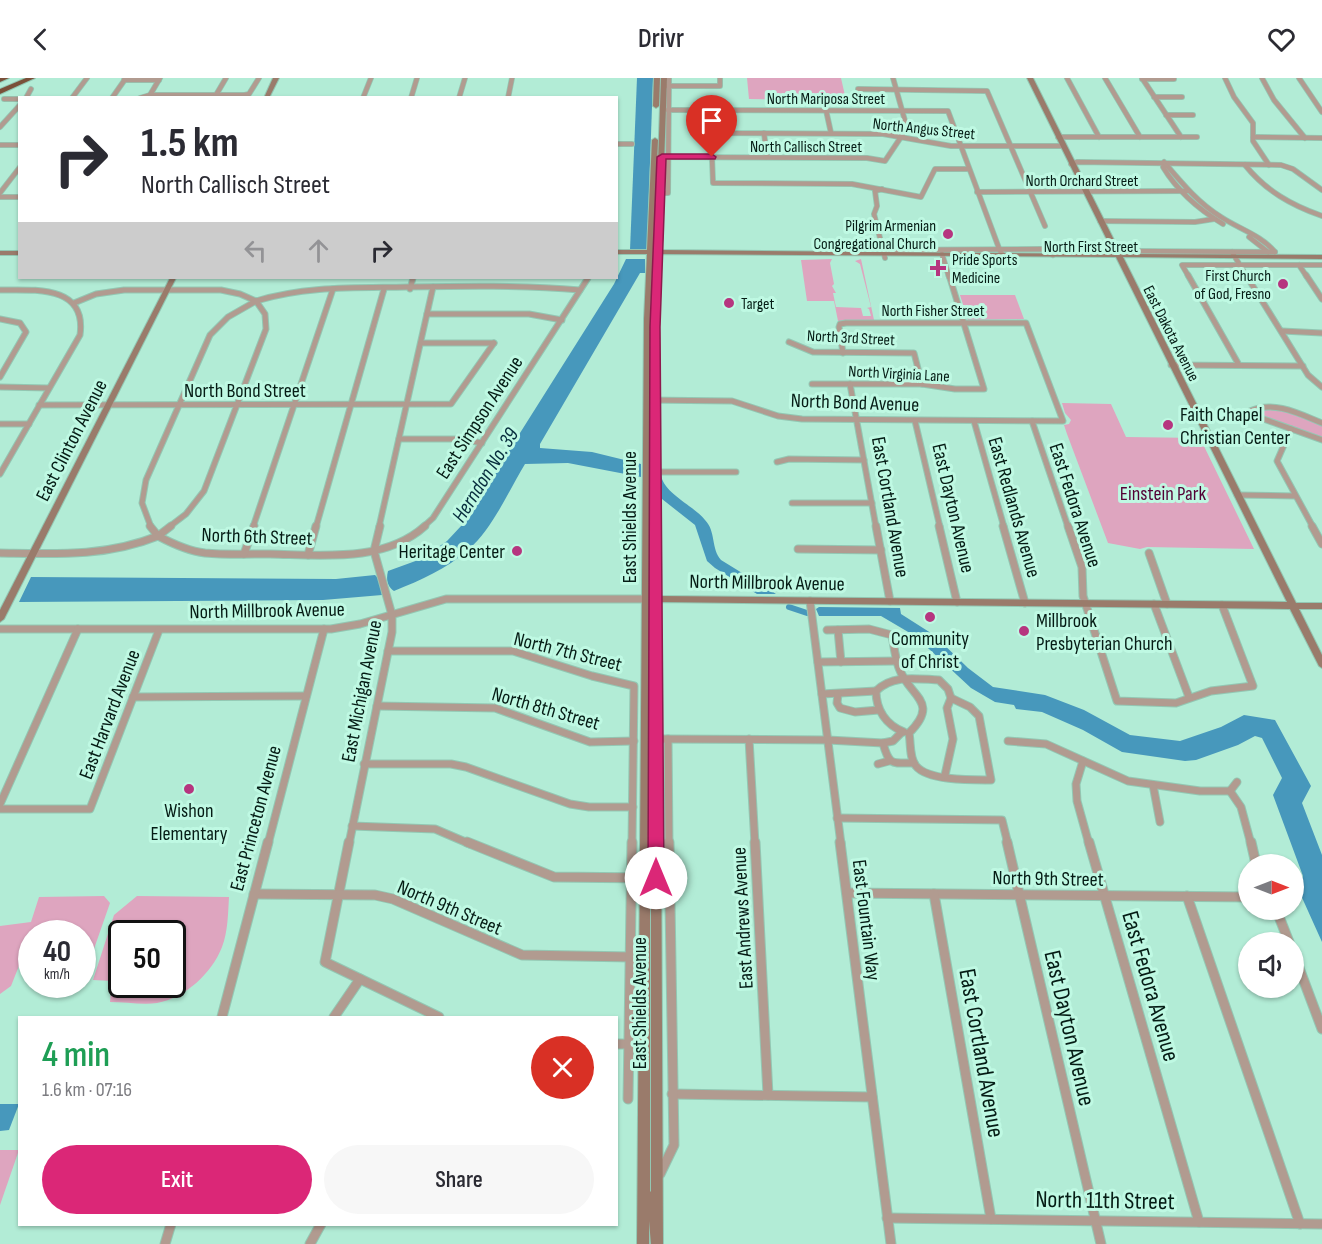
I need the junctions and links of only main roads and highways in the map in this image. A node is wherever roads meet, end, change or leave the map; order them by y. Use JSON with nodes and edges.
{"nodes":[{"id":1,"x":6,"y":78,"type":"edge"},
{"id":2,"x":14,"y":78,"type":"edge"},
{"id":3,"x":31,"y":78,"type":"edge"},
{"id":4,"x":276,"y":78,"type":"edge"},
{"id":5,"x":660,"y":78,"type":"edge"},
{"id":6,"x":1030,"y":78,"type":"edge"},
{"id":7,"x":0,"y":82,"type":"edge"},
{"id":8,"x":1,"y":94,"type":"edge"},
{"id":9,"x":267,"y":96,"type":"edge"},
{"id":10,"x":662,"y":157,"type":"junction"},
{"id":11,"x":761,"y":253,"type":"junction"},
{"id":12,"x":618,"y":254,"type":"edge"},
{"id":13,"x":655,"y":254,"type":"junction"},
{"id":14,"x":884,"y":254,"type":"junction"},
{"id":15,"x":0,"y":255,"type":"edge"},
{"id":16,"x":18,"y":255,"type":"edge"},
{"id":17,"x":1002,"y":255,"type":"junction"},
{"id":18,"x":735,"y":257,"type":"junction"},
{"id":19,"x":1118,"y":258,"type":"junction"},
{"id":20,"x":1322,"y":261,"type":"edge"},
{"id":21,"x":172,"y":279,"type":"edge"},
{"id":22,"x":651,"y":400,"type":"junction"},
{"id":23,"x":647,"y":456,"type":"junction"},
{"id":24,"x":656,"y":472,"type":"junction"},
{"id":25,"x":646,"y":482,"type":"junction"},
{"id":26,"x":656,"y":514,"type":"junction"},
{"id":27,"x":651,"y":599,"type":"junction"},
{"id":28,"x":1292,"y":606,"type":"junction"},
{"id":29,"x":1322,"y":606,"type":"edge"},
{"id":30,"x":0,"y":619,"type":"edge"},
{"id":31,"x":1322,"y":664,"type":"edge"},
{"id":32,"x":650,"y":878,"type":"junction"},
{"id":33,"x":644,"y":1047,"type":"junction"},
{"id":34,"x":657,"y":1150,"type":"junction"},
{"id":35,"x":643,"y":1193,"type":"junction"},
{"id":36,"x":657,"y":1219,"type":"junction"},
{"id":37,"x":643,"y":1244,"type":"edge"},
{"id":38,"x":657,"y":1244,"type":"edge"}],
"edges":[{"from":1,"to":7,"type":"highway"},
{"from":2,"to":7,"type":"highway"},
{"from":3,"to":8,"type":"highway"},
{"from":4,"to":9,"type":"main road"},
{"from":5,"to":10,"type":"main road","name":"East Shields Avenue"},
{"from":5,"to":10,"type":"main road","name":"East Shields Avenue"},
{"from":6,"to":19,"type":"main road","name":"East Dakota Avenue"},
{"from":10,"to":13,"type":"main road","name":"East Shields Avenue"},
{"from":10,"to":13,"type":"main road","name":"East Shields Avenue"},
{"from":11,"to":13,"type":"main road","name":"North First Street"},
{"from":11,"to":14,"type":"main road","name":"North First Street"},
{"from":11,"to":18,"type":"main road"},
{"from":12,"to":13,"type":"main road","name":"North First Street"},
{"from":13,"to":18,"type":"main road","name":"North First Street"},
{"from":13,"to":22,"type":"main road","name":"East Shields Avenue"},
{"from":14,"to":17,"type":"main road","name":"North First Street"},
{"from":14,"to":18,"type":"main road","name":"North First Street"},
{"from":15,"to":16,"type":"main road"},
{"from":17,"to":19,"type":"main road","name":"North First Street"},
{"from":17,"to":19,"type":"main road","name":"North First Street"},
{"from":19,"to":20,"type":"main road","name":"North First Street"},
{"from":19,"to":28,"type":"main road","name":"East Dakota Avenue"},
{"from":21,"to":30,"type":"main road","name":"East Clinton Avenue"},
{"from":22,"to":23,"type":"main road","name":"East Shields Avenue"},
{"from":22,"to":24,"type":"main road","name":"East Shields Avenue"},
{"from":23,"to":24,"type":"main road"},
{"from":23,"to":25,"type":"main road","name":"East Shields Avenue"},
{"from":24,"to":26,"type":"main road","name":"East Shields Avenue"},
{"from":25,"to":26,"type":"main road"},
{"from":25,"to":27,"type":"main road","name":"East Shields Avenue"},
{"from":26,"to":27,"type":"main road","name":"East Shields Avenue"},
{"from":27,"to":28,"type":"main road","name":"North Millbrook Avenue"},
{"from":27,"to":32,"type":"main road","name":"East Shields Avenue"},
{"from":28,"to":29,"type":"main road","name":"North Millbrook Avenue"},
{"from":28,"to":31,"type":"main road","name":"East Dakota Avenue"},
{"from":32,"to":33,"type":"main road","name":"East Shields Avenue"},
{"from":32,"to":34,"type":"main road","name":"East Shields Avenue"},
{"from":33,"to":34,"type":"main road"},
{"from":33,"to":35,"type":"main road","name":"East Shields Avenue"},
{"from":34,"to":36,"type":"main road","name":"East Shields Avenue"},
{"from":35,"to":36,"type":"main road"},
{"from":35,"to":37,"type":"main road","name":"East Shields Avenue"},
{"from":36,"to":38,"type":"main road","name":"East Shields Avenue"}]}
